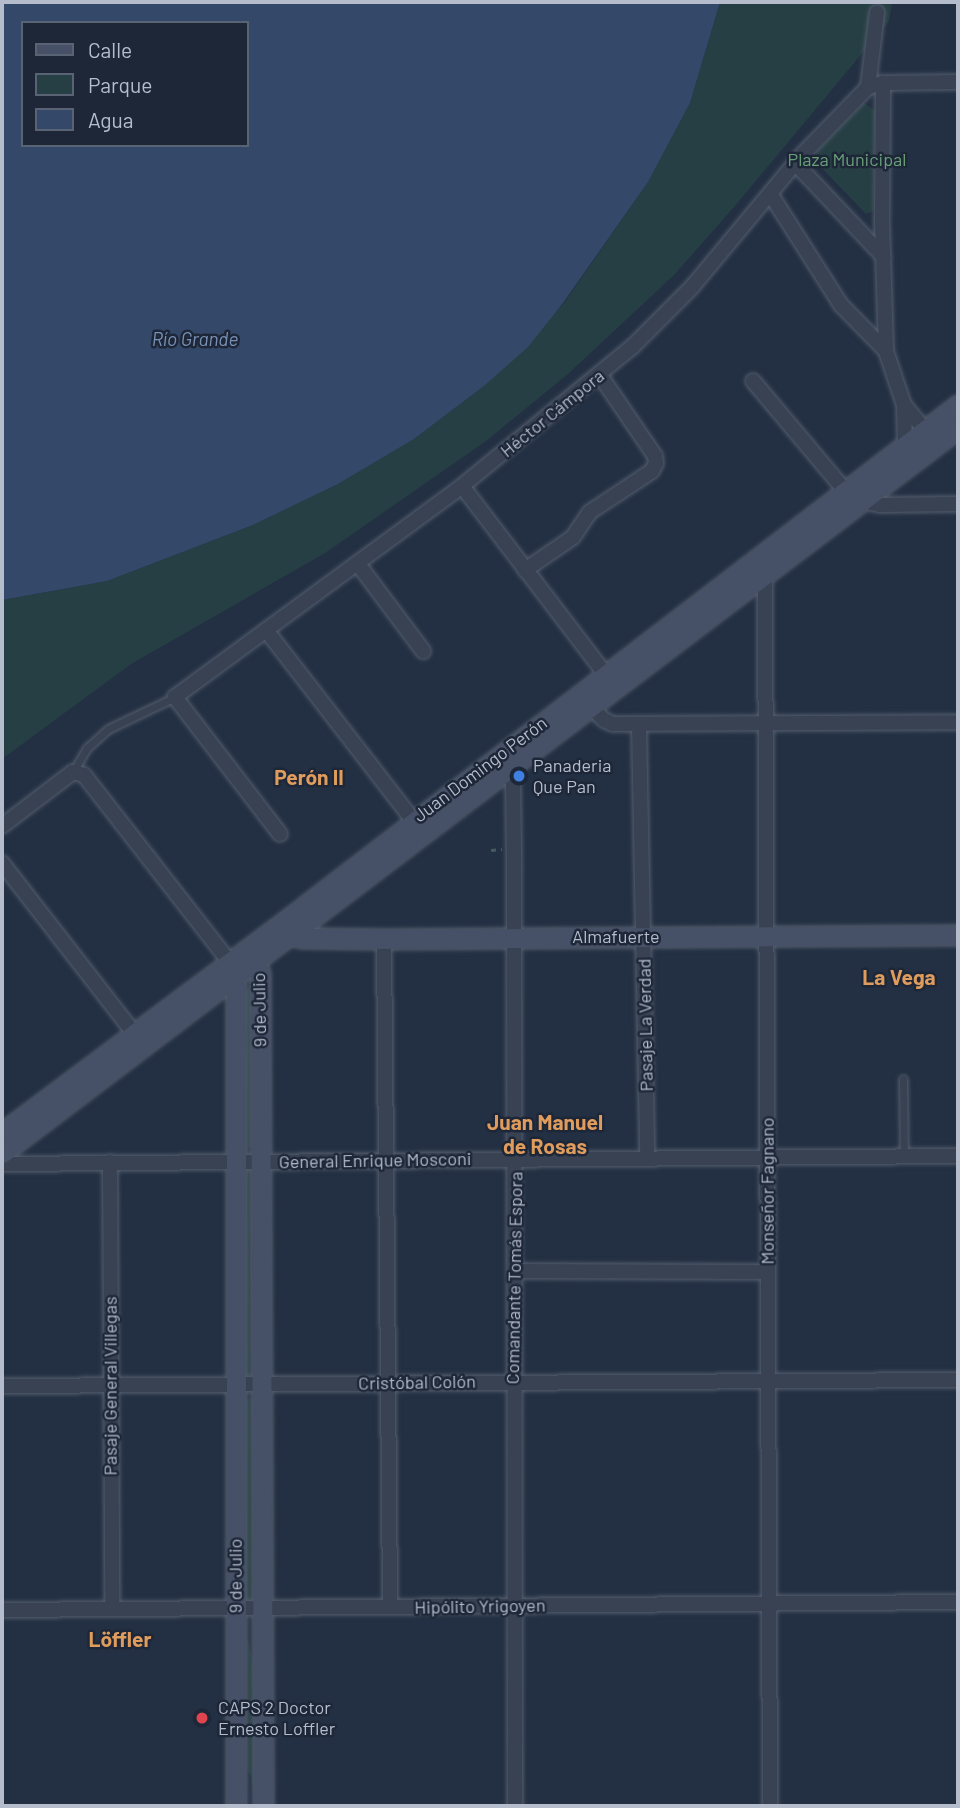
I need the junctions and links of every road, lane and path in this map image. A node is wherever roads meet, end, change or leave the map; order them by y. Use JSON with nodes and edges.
{"nodes":[{"id":1,"x":877,"y":13,"type":"dead end"},
{"id":2,"x":958,"y":82,"type":"edge"},
{"id":3,"x":883,"y":83,"type":"junction"},
{"id":4,"x":867,"y":87,"type":"junction"},
{"id":5,"x":795,"y":163,"type":"junction"},
{"id":6,"x":771,"y":195,"type":"junction"},
{"id":7,"x":884,"y":257,"type":"junction"},
{"id":8,"x":886,"y":351,"type":"junction"},
{"id":9,"x":599,"y":374,"type":"junction"},
{"id":10,"x":753,"y":381,"type":"dead end"},
{"id":11,"x":904,"y":405,"type":"junction"},
{"id":12,"x":958,"y":405,"type":"edge"},
{"id":13,"x":958,"y":428,"type":"edge"},
{"id":14,"x":925,"y":430,"type":"junction"},
{"id":15,"x":905,"y":446,"type":"junction"},
{"id":16,"x":462,"y":486,"type":"junction"},
{"id":17,"x":854,"y":497,"type":"junction"},
{"id":18,"x":958,"y":504,"type":"edge"},
{"id":19,"x":358,"y":564,"type":"junction"},
{"id":20,"x":525,"y":570,"type":"junction"},
{"id":21,"x":765,"y":575,"type":"junction"},
{"id":22,"x":266,"y":630,"type":"junction"},
{"id":23,"x":423,"y":651,"type":"dead end"},
{"id":24,"x":611,"y":681,"type":"junction"},
{"id":25,"x":175,"y":697,"type":"junction"},
{"id":26,"x":585,"y":701,"type":"junction"},
{"id":27,"x":958,"y":722,"type":"edge"},
{"id":28,"x":765,"y":723,"type":"junction"},
{"id":29,"x":639,"y":725,"type":"junction"},
{"id":30,"x":505,"y":762,"type":"junction"},
{"id":31,"x":73,"y":772,"type":"junction"},
{"id":32,"x":2,"y":826,"type":"edge"},
{"id":33,"x":418,"y":828,"type":"junction"},
{"id":34,"x":280,"y":834,"type":"dead end"},
{"id":35,"x":503,"y":849,"type":"dead end"},
{"id":36,"x":491,"y":850,"type":"dead end"},
{"id":37,"x":2,"y":863,"type":"edge"},
{"id":38,"x":286,"y":929,"type":"junction"},
{"id":39,"x":958,"y":934,"type":"edge"},
{"id":40,"x":644,"y":935,"type":"junction"},
{"id":41,"x":767,"y":936,"type":"junction"},
{"id":42,"x":514,"y":937,"type":"junction"},
{"id":43,"x":384,"y":939,"type":"junction"},
{"id":44,"x":256,"y":961,"type":"junction"},
{"id":45,"x":232,"y":969,"type":"junction"},
{"id":46,"x":133,"y":1032,"type":"junction"},
{"id":47,"x":903,"y":1079,"type":"dead end"},
{"id":48,"x":2,"y":1133,"type":"edge"},
{"id":49,"x":2,"y":1153,"type":"edge"},
{"id":50,"x":904,"y":1156,"type":"junction"},
{"id":51,"x":958,"y":1156,"type":"edge"},
{"id":52,"x":767,"y":1157,"type":"junction"},
{"id":53,"x":516,"y":1158,"type":"junction"},
{"id":54,"x":646,"y":1158,"type":"junction"},
{"id":55,"x":388,"y":1160,"type":"junction"},
{"id":56,"x":234,"y":1161,"type":"junction"},
{"id":57,"x":260,"y":1161,"type":"junction"},
{"id":58,"x":110,"y":1162,"type":"junction"},
{"id":59,"x":2,"y":1164,"type":"edge"},
{"id":60,"x":514,"y":1271,"type":"junction"},
{"id":61,"x":767,"y":1272,"type":"junction"},
{"id":62,"x":768,"y":1380,"type":"junction"},
{"id":63,"x":958,"y":1380,"type":"edge"},
{"id":64,"x":513,"y":1381,"type":"junction"},
{"id":65,"x":389,"y":1383,"type":"junction"},
{"id":66,"x":234,"y":1384,"type":"junction"},
{"id":67,"x":261,"y":1384,"type":"junction"},
{"id":68,"x":2,"y":1386,"type":"edge"},
{"id":69,"x":110,"y":1386,"type":"junction"},
{"id":70,"x":958,"y":1602,"type":"edge"},
{"id":71,"x":769,"y":1604,"type":"junction"},
{"id":72,"x":514,"y":1605,"type":"junction"},
{"id":73,"x":390,"y":1606,"type":"junction"},
{"id":74,"x":235,"y":1608,"type":"junction"},
{"id":75,"x":262,"y":1608,"type":"junction"},
{"id":76,"x":112,"y":1609,"type":"junction"},
{"id":77,"x":2,"y":1610,"type":"edge"},
{"id":78,"x":236,"y":1806,"type":"edge"},
{"id":79,"x":264,"y":1806,"type":"edge"},
{"id":80,"x":515,"y":1806,"type":"edge"},
{"id":81,"x":770,"y":1806,"type":"edge"}],
"edges":[{"from":1,"to":4,"type":"street"},
{"from":2,"to":3,"type":"street"},
{"from":3,"to":4,"type":"street"},
{"from":3,"to":7,"type":"street"},
{"from":4,"to":5,"type":"street","name":"Héctor Cámpora"},
{"from":5,"to":6,"type":"street","name":"Héctor Cámpora"},
{"from":5,"to":7,"type":"street"},
{"from":6,"to":8,"type":"street"},
{"from":6,"to":9,"type":"street","name":"Héctor Cámpora"},
{"from":7,"to":8,"type":"street"},
{"from":8,"to":11,"type":"street"},
{"from":9,"to":16,"type":"street","name":"Héctor Cámpora"},
{"from":9,"to":20,"type":"street"},
{"from":10,"to":17,"type":"street"},
{"from":11,"to":14,"type":"street"},
{"from":11,"to":15,"type":"street"},
{"from":12,"to":14,"type":"street","name":"Juan Domingo Perón"},
{"from":13,"to":17,"type":"street","name":"Juan Domingo Perón"},
{"from":14,"to":15,"type":"street","name":"Juan Domingo Perón"},
{"from":15,"to":17,"type":"street","name":"Juan Domingo Perón"},
{"from":16,"to":19,"type":"street","name":"Héctor Cámpora"},
{"from":16,"to":20,"type":"street"},
{"from":17,"to":18,"type":"street"},
{"from":17,"to":21,"type":"street","name":"Juan Domingo Perón"},
{"from":17,"to":24,"type":"street","name":"Juan Domingo Perón"},
{"from":19,"to":22,"type":"street","name":"Héctor Cámpora"},
{"from":19,"to":23,"type":"street"},
{"from":20,"to":24,"type":"street"},
{"from":21,"to":24,"type":"street","name":"Juan Domingo Perón"},
{"from":21,"to":28,"type":"street","name":"Monseñor Fagnano"},
{"from":22,"to":25,"type":"street","name":"Héctor Cámpora"},
{"from":22,"to":33,"type":"street"},
{"from":24,"to":26,"type":"street","name":"Juan Domingo Perón"},
{"from":25,"to":31,"type":"lane"},
{"from":25,"to":34,"type":"street"},
{"from":26,"to":29,"type":"street"},
{"from":26,"to":30,"type":"street","name":"Juan Domingo Perón"},
{"from":27,"to":28,"type":"street"},
{"from":28,"to":29,"type":"street"},
{"from":28,"to":41,"type":"street","name":"Monseñor Fagnano"},
{"from":29,"to":40,"type":"street","name":"Pasaje La Verdad"},
{"from":30,"to":33,"type":"street","name":"Juan Domingo Perón"},
{"from":30,"to":42,"type":"street","name":"Comandante Tomás Espora"},
{"from":31,"to":32,"type":"street"},
{"from":31,"to":45,"type":"street"},
{"from":33,"to":38,"type":"street","name":"Juan Domingo Perón"},
{"from":35,"to":36,"type":"path"},
{"from":37,"to":46,"type":"street"},
{"from":38,"to":43,"type":"street","name":"Almafuerte"},
{"from":38,"to":44,"type":"street","name":"Juan Domingo Perón"},
{"from":38,"to":45,"type":"street","name":"Juan Domingo Perón"},
{"from":39,"to":41,"type":"street","name":"Almafuerte"},
{"from":40,"to":41,"type":"street","name":"Almafuerte"},
{"from":40,"to":42,"type":"street","name":"Almafuerte"},
{"from":40,"to":54,"type":"street","name":"Pasaje La Verdad"},
{"from":41,"to":52,"type":"street","name":"Monseñor Fagnano"},
{"from":42,"to":43,"type":"street","name":"Almafuerte"},
{"from":42,"to":53,"type":"street","name":"Comandante Tomás Espora"},
{"from":43,"to":55,"type":"street"},
{"from":44,"to":45,"type":"street","name":"Juan Domingo Perón"},
{"from":44,"to":57,"type":"street","name":"9 de Julio"},
{"from":45,"to":46,"type":"street","name":"Juan Domingo Perón"},
{"from":45,"to":49,"type":"street","name":"Juan Domingo Perón"},
{"from":45,"to":56,"type":"street","name":"9 de Julio"},
{"from":46,"to":48,"type":"street","name":"Juan Domingo Perón"},
{"from":47,"to":50,"type":"lane"},
{"from":50,"to":51,"type":"street","name":"General Enrique Mosconi"},
{"from":50,"to":52,"type":"street","name":"General Enrique Mosconi"},
{"from":52,"to":54,"type":"street","name":"General Enrique Mosconi"},
{"from":52,"to":61,"type":"street","name":"Monseñor Fagnano"},
{"from":53,"to":54,"type":"street","name":"General Enrique Mosconi"},
{"from":53,"to":55,"type":"street","name":"General Enrique Mosconi"},
{"from":53,"to":60,"type":"street","name":"Comandante Tomás Espora"},
{"from":55,"to":57,"type":"street","name":"General Enrique Mosconi"},
{"from":55,"to":65,"type":"street"},
{"from":56,"to":57,"type":"street","name":"General Enrique Mosconi"},
{"from":56,"to":58,"type":"street","name":"General Enrique Mosconi"},
{"from":56,"to":66,"type":"street","name":"9 de Julio"},
{"from":57,"to":67,"type":"street","name":"9 de Julio"},
{"from":58,"to":59,"type":"street","name":"General Enrique Mosconi"},
{"from":58,"to":69,"type":"street","name":"Pasaje General Villegas"},
{"from":60,"to":61,"type":"street"},
{"from":60,"to":64,"type":"street","name":"Comandante Tomás Espora"},
{"from":61,"to":62,"type":"street","name":"Monseñor Fagnano"},
{"from":62,"to":63,"type":"street","name":"Cristóbal Colón"},
{"from":62,"to":64,"type":"street","name":"Cristóbal Colón"},
{"from":62,"to":71,"type":"street","name":"Monseñor Fagnano"},
{"from":64,"to":65,"type":"street","name":"Cristóbal Colón"},
{"from":64,"to":72,"type":"street","name":"Comandante Tomás Espora"},
{"from":65,"to":67,"type":"street","name":"Cristóbal Colón"},
{"from":65,"to":73,"type":"street"},
{"from":66,"to":67,"type":"street","name":"Cristóbal Colón"},
{"from":66,"to":69,"type":"street","name":"Cristóbal Colón"},
{"from":66,"to":74,"type":"street","name":"9 de Julio"},
{"from":67,"to":75,"type":"street","name":"9 de Julio"},
{"from":68,"to":69,"type":"street","name":"Cristóbal Colón"},
{"from":69,"to":76,"type":"street","name":"Pasaje General Villegas"},
{"from":70,"to":71,"type":"street","name":"Hipólito Yrigoyen"},
{"from":71,"to":72,"type":"street","name":"Hipólito Yrigoyen"},
{"from":71,"to":81,"type":"street","name":"Monseñor Fagnano"},
{"from":72,"to":73,"type":"street","name":"Hipólito Yrigoyen"},
{"from":72,"to":80,"type":"street","name":"Comandante Tomás Espora"},
{"from":73,"to":75,"type":"street","name":"Hipólito Yrigoyen"},
{"from":74,"to":75,"type":"street","name":"Hipólito Yrigoyen"},
{"from":74,"to":76,"type":"street","name":"Hipólito Yrigoyen"},
{"from":74,"to":78,"type":"street","name":"9 de Julio"},
{"from":75,"to":79,"type":"street","name":"9 de Julio"},
{"from":76,"to":77,"type":"street","name":"Hipólito Yrigoyen"}]}
